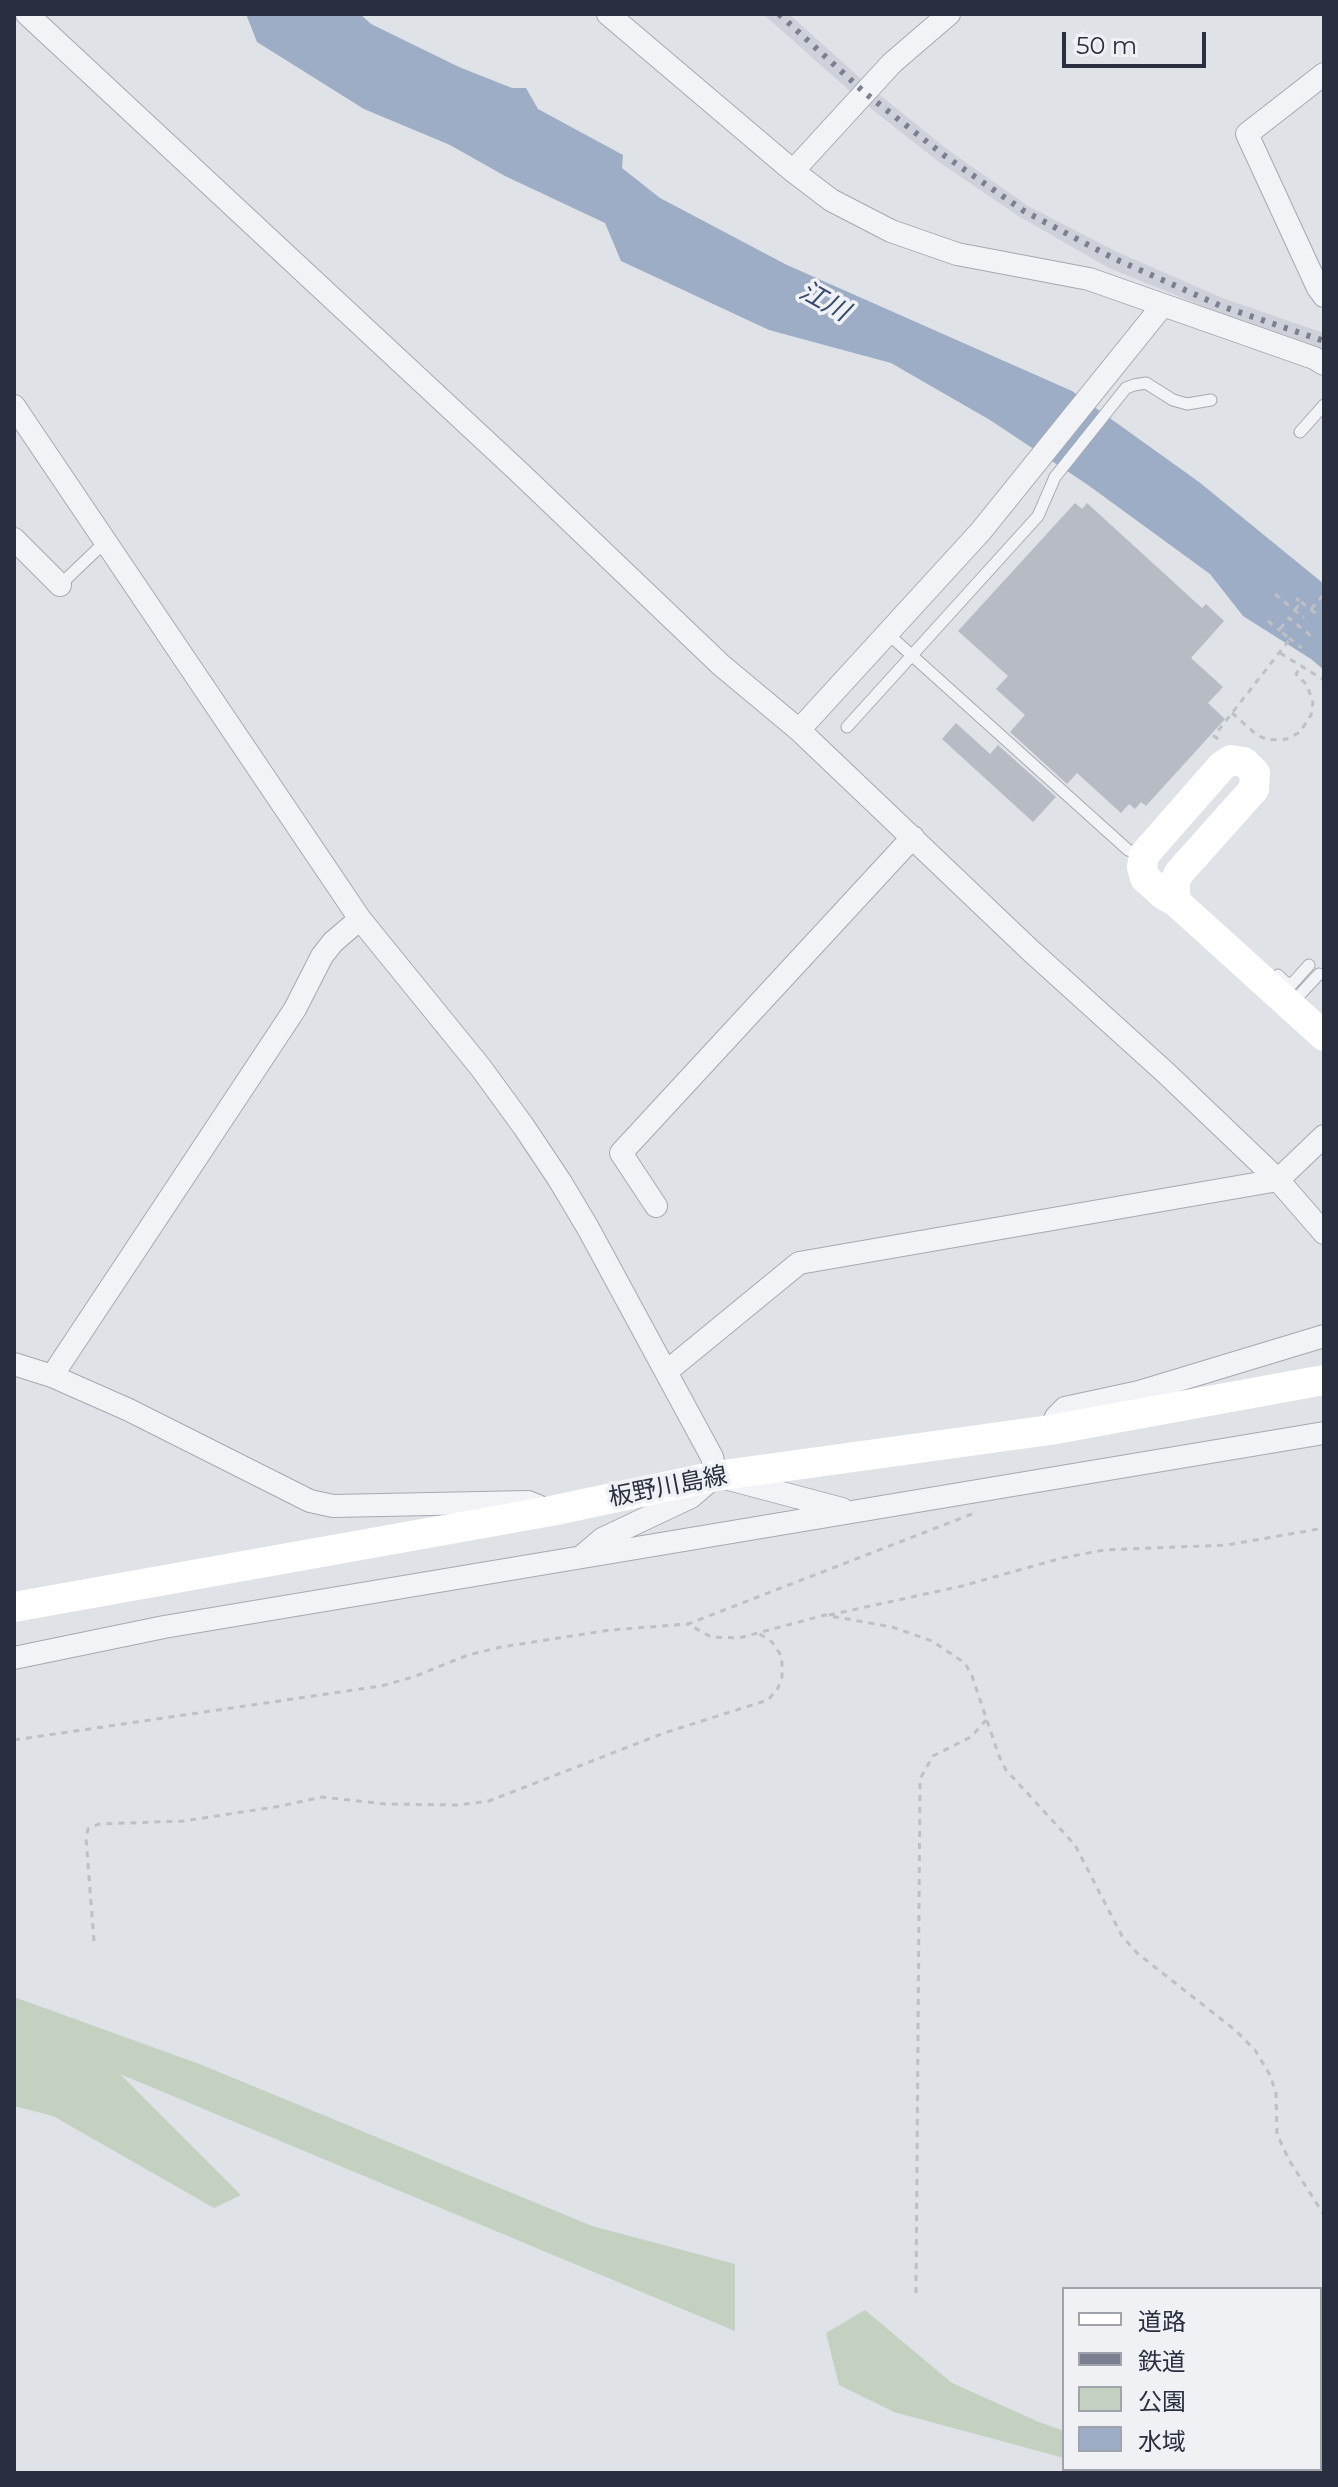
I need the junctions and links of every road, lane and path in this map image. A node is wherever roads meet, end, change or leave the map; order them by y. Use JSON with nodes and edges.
{"nodes":[{"id":1,"x":27,"y":14,"type":"edge"},
{"id":2,"x":608,"y":14,"type":"edge"},
{"id":3,"x":949,"y":14,"type":"edge"},
{"id":4,"x":1324,"y":74,"type":"edge"},
{"id":5,"x":793,"y":171,"type":"junction"},
{"id":6,"x":1324,"y":296,"type":"edge"},
{"id":7,"x":1163,"y":305,"type":"junction"},
{"id":8,"x":1323,"y":362,"type":"edge"},
{"id":9,"x":1211,"y":400,"type":"dead end"},
{"id":10,"x":1324,"y":405,"type":"edge"},
{"id":11,"x":14,"y":406,"type":"edge"},
{"id":12,"x":1300,"y":432,"type":"dead end"},
{"id":13,"x":14,"y":539,"type":"edge"},
{"id":14,"x":106,"y":541,"type":"junction"},
{"id":15,"x":60,"y":585,"type":"joint"},
{"id":16,"x":1275,"y":594,"type":"dead end"},
{"id":17,"x":1324,"y":594,"type":"edge"},
{"id":18,"x":1296,"y":598,"type":"dead end"},
{"id":19,"x":1301,"y":602,"type":"junction"},
{"id":20,"x":1311,"y":609,"type":"junction"},
{"id":21,"x":1295,"y":610,"type":"junction"},
{"id":22,"x":1299,"y":614,"type":"junction"},
{"id":23,"x":1284,"y":615,"type":"dead end"},
{"id":24,"x":1318,"y":615,"type":"dead end"},
{"id":25,"x":1304,"y":618,"type":"dead end"},
{"id":26,"x":1291,"y":620,"type":"junction"},
{"id":27,"x":1268,"y":621,"type":"dead end"},
{"id":28,"x":1279,"y":630,"type":"junction"},
{"id":29,"x":887,"y":633,"type":"junction"},
{"id":30,"x":1290,"y":639,"type":"junction"},
{"id":31,"x":1315,"y":639,"type":"dead end"},
{"id":32,"x":1302,"y":648,"type":"dead end"},
{"id":33,"x":1280,"y":653,"type":"junction"},
{"id":34,"x":912,"y":657,"type":"junction"},
{"id":35,"x":1301,"y":666,"type":"junction"},
{"id":36,"x":1324,"y":680,"type":"edge"},
{"id":37,"x":1232,"y":713,"type":"junction"},
{"id":38,"x":847,"y":727,"type":"dead end"},
{"id":39,"x":799,"y":730,"type":"junction"},
{"id":40,"x":1225,"y":745,"type":"dead end"},
{"id":41,"x":913,"y":837,"type":"junction"},
{"id":42,"x":1144,"y":855,"type":"junction"},
{"id":43,"x":1182,"y":896,"type":"junction"},
{"id":44,"x":360,"y":919,"type":"junction"},
{"id":45,"x":1263,"y":962,"type":"dead end"},
{"id":46,"x":1290,"y":1005,"type":"junction"},
{"id":47,"x":1324,"y":1036,"type":"edge"},
{"id":48,"x":1324,"y":1136,"type":"edge"},
{"id":49,"x":1278,"y":1180,"type":"junction"},
{"id":50,"x":656,"y":1206,"type":"dead end"},
{"id":51,"x":1324,"y":1233,"type":"edge"},
{"id":52,"x":1324,"y":1336,"type":"edge"},
{"id":53,"x":14,"y":1364,"type":"edge"},
{"id":54,"x":666,"y":1372,"type":"junction"},
{"id":55,"x":52,"y":1376,"type":"junction"},
{"id":56,"x":1324,"y":1380,"type":"edge"},
{"id":57,"x":1050,"y":1430,"type":"junction"},
{"id":58,"x":1324,"y":1433,"type":"edge"},
{"id":59,"x":716,"y":1476,"type":"junction"},
{"id":60,"x":551,"y":1511,"type":"junction"},
{"id":61,"x":852,"y":1512,"type":"junction"},
{"id":62,"x":974,"y":1513,"type":"dead end"},
{"id":63,"x":1324,"y":1528,"type":"edge"},
{"id":64,"x":578,"y":1559,"type":"junction"},
{"id":65,"x":14,"y":1607,"type":"edge"},
{"id":66,"x":825,"y":1615,"type":"junction"},
{"id":67,"x":688,"y":1624,"type":"junction"},
{"id":68,"x":758,"y":1633,"type":"junction"},
{"id":69,"x":14,"y":1658,"type":"edge"},
{"id":70,"x":986,"y":1720,"type":"junction"},
{"id":71,"x":14,"y":1740,"type":"edge"},
{"id":72,"x":94,"y":1941,"type":"dead end"},
{"id":73,"x":1324,"y":2215,"type":"edge"},
{"id":74,"x":916,"y":2293,"type":"dead end"}],
"edges":[{"from":1,"to":39,"type":"street"},
{"from":2,"to":5,"type":"street"},
{"from":3,"to":5,"type":"street"},
{"from":4,"to":6,"type":"street"},
{"from":5,"to":7,"type":"street"},
{"from":7,"to":8,"type":"street"},
{"from":7,"to":29,"type":"street"},
{"from":9,"to":34,"type":"lane"},
{"from":10,"to":12,"type":"lane"},
{"from":11,"to":14,"type":"street"},
{"from":13,"to":15,"type":"street"},
{"from":14,"to":15,"type":"lane"},
{"from":14,"to":44,"type":"street"},
{"from":16,"to":21,"type":"path"},
{"from":17,"to":20,"type":"path"},
{"from":18,"to":19,"type":"path"},
{"from":19,"to":20,"type":"path"},
{"from":19,"to":21,"type":"path"},
{"from":20,"to":24,"type":"path"},
{"from":21,"to":22,"type":"path"},
{"from":22,"to":25,"type":"path"},
{"from":22,"to":26,"type":"path"},
{"from":23,"to":26,"type":"path"},
{"from":26,"to":28,"type":"path"},
{"from":26,"to":31,"type":"path"},
{"from":27,"to":28,"type":"path"},
{"from":28,"to":30,"type":"path"},
{"from":29,"to":34,"type":"lane"},
{"from":29,"to":39,"type":"street"},
{"from":30,"to":32,"type":"path"},
{"from":30,"to":33,"type":"path"},
{"from":33,"to":35,"type":"path"},
{"from":33,"to":37,"type":"path"},
{"from":34,"to":38,"type":"lane"},
{"from":34,"to":42,"type":"lane"},
{"from":35,"to":36,"type":"path"},
{"from":35,"to":37,"type":"path"},
{"from":37,"to":40,"type":"path"},
{"from":39,"to":41,"type":"street"},
{"from":41,"to":49,"type":"street"},
{"from":41,"to":50,"type":"street"},
{"from":42,"to":43,"type":"main road"},
{"from":42,"to":43,"type":"main road"},
{"from":43,"to":46,"type":"main road"},
{"from":44,"to":54,"type":"street"},
{"from":44,"to":55,"type":"street"},
{"from":45,"to":46,"type":"lane"},
{"from":46,"to":47,"type":"main road"},
{"from":48,"to":49,"type":"street"},
{"from":49,"to":51,"type":"street"},
{"from":49,"to":54,"type":"street"},
{"from":52,"to":57,"type":"street"},
{"from":53,"to":55,"type":"street"},
{"from":54,"to":59,"type":"street"},
{"from":55,"to":60,"type":"street"},
{"from":56,"to":57,"type":"main road","name":"板野川島線"},
{"from":57,"to":59,"type":"main road","name":"板野川島線"},
{"from":58,"to":61,"type":"street"},
{"from":59,"to":60,"type":"main road","name":"板野川島線"},
{"from":59,"to":61,"type":"street"},
{"from":59,"to":64,"type":"street"},
{"from":60,"to":65,"type":"main road","name":"板野川島線"},
{"from":61,"to":64,"type":"street"},
{"from":62,"to":67,"type":"path"},
{"from":63,"to":66,"type":"path"},
{"from":64,"to":69,"type":"street"},
{"from":66,"to":68,"type":"path"},
{"from":66,"to":70,"type":"path"},
{"from":67,"to":68,"type":"path"},
{"from":67,"to":71,"type":"path"},
{"from":68,"to":72,"type":"path"},
{"from":70,"to":73,"type":"path"},
{"from":70,"to":74,"type":"path"}]}
